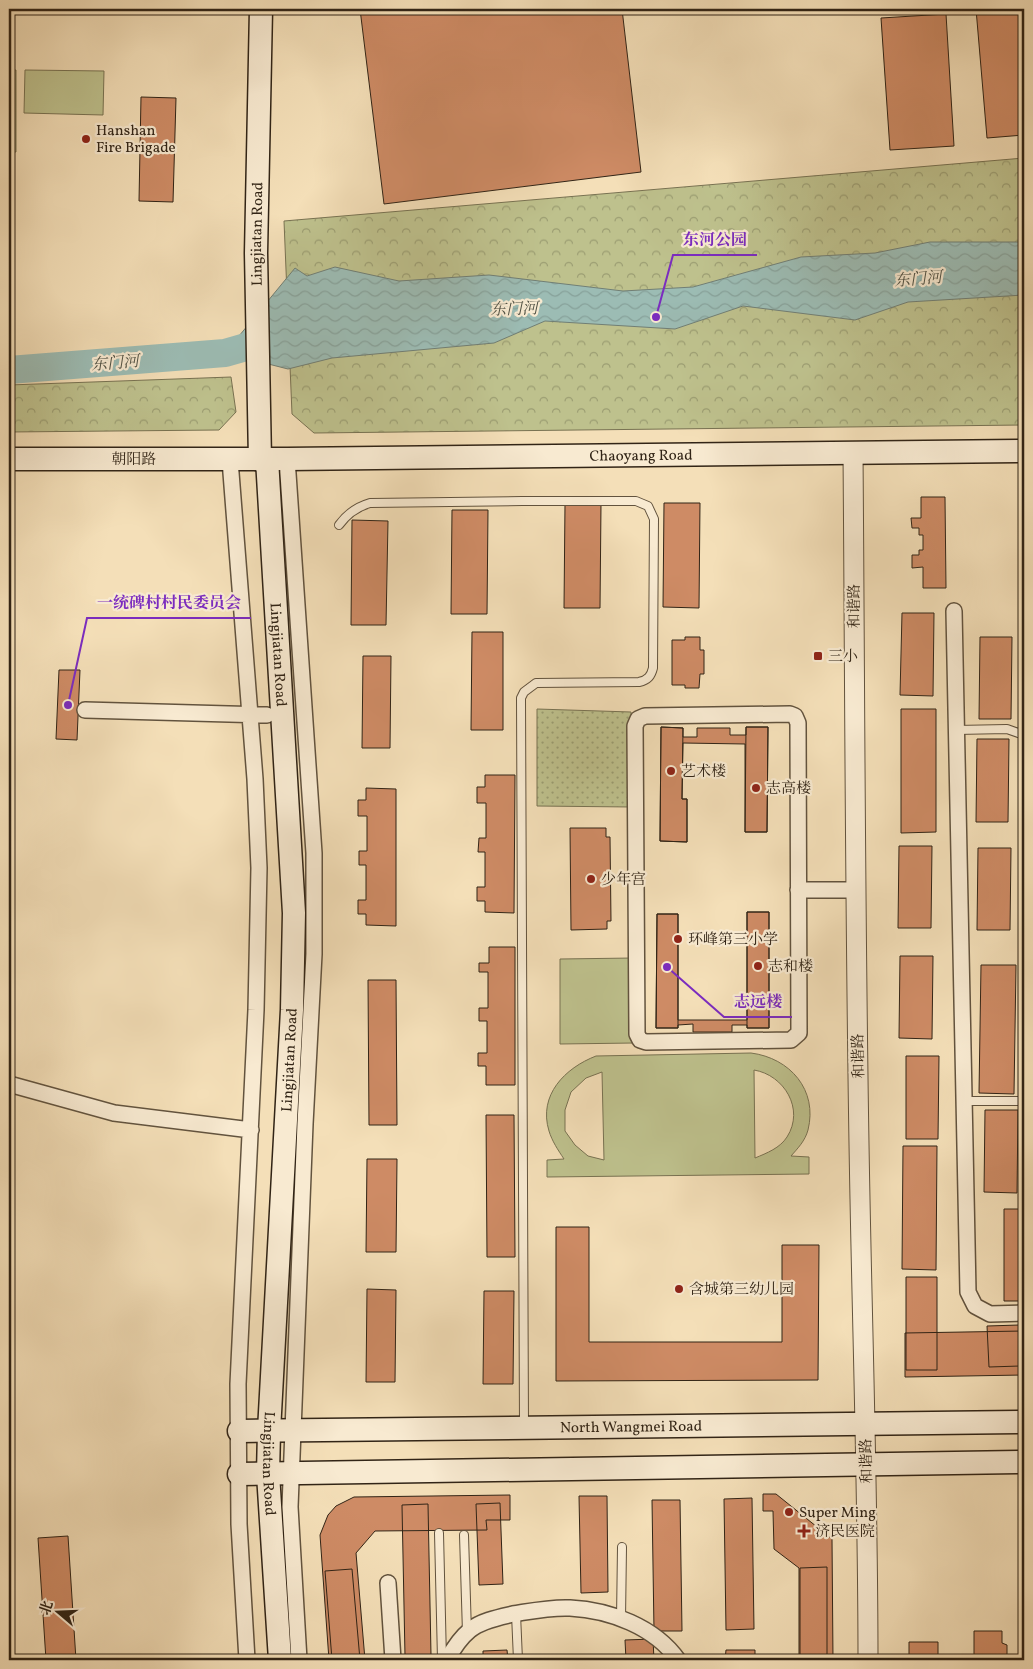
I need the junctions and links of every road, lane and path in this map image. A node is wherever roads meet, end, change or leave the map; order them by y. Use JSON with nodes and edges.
{"nodes":[{"id":1,"x":261,"y":9,"type":"edge"},
{"id":2,"x":1024,"y":451,"type":"edge"},
{"id":3,"x":853,"y":452,"type":"junction"},
{"id":4,"x":9,"y":459,"type":"edge"},
{"id":5,"x":259,"y":460,"type":"junction"},
{"id":6,"x":339,"y":525,"type":"dead end"},
{"id":7,"x":954,"y":611,"type":"dead end"},
{"id":8,"x":85,"y":710,"type":"dead end"},
{"id":9,"x":258,"y":714,"type":"junction"},
{"id":10,"x":956,"y":730,"type":"junction"},
{"id":11,"x":1024,"y":735,"type":"edge"},
{"id":12,"x":798,"y":890,"type":"junction"},
{"id":13,"x":856,"y":890,"type":"junction"},
{"id":14,"x":9,"y":1084,"type":"edge"},
{"id":15,"x":964,"y":1100,"type":"junction"},
{"id":16,"x":1024,"y":1101,"type":"edge"},
{"id":17,"x":250,"y":1130,"type":"junction"},
{"id":18,"x":1024,"y":1313,"type":"edge"},
{"id":19,"x":1024,"y":1422,"type":"edge"},
{"id":20,"x":866,"y":1425,"type":"junction"},
{"id":21,"x":524,"y":1428,"type":"junction"},
{"id":22,"x":293,"y":1430,"type":"junction"},
{"id":23,"x":253,"y":1431,"type":"junction"},
{"id":24,"x":1024,"y":1462,"type":"edge"},
{"id":25,"x":866,"y":1464,"type":"junction"},
{"id":26,"x":253,"y":1474,"type":"junction"},
{"id":27,"x":292,"y":1474,"type":"junction"},
{"id":28,"x":439,"y":1533,"type":"dead end"},
{"id":29,"x":464,"y":1535,"type":"dead end"},
{"id":30,"x":622,"y":1548,"type":"dead end"},
{"id":31,"x":388,"y":1583,"type":"dead end"},
{"id":32,"x":516,"y":1614,"type":"junction"},
{"id":33,"x":621,"y":1619,"type":"junction"},
{"id":34,"x":467,"y":1633,"type":"junction"},
{"id":35,"x":247,"y":1660,"type":"edge"},
{"id":36,"x":264,"y":1660,"type":"edge"},
{"id":37,"x":280,"y":1660,"type":"edge"},
{"id":38,"x":299,"y":1660,"type":"edge"},
{"id":39,"x":393,"y":1660,"type":"edge"},
{"id":40,"x":442,"y":1660,"type":"edge"},
{"id":41,"x":447,"y":1660,"type":"edge"},
{"id":42,"x":518,"y":1660,"type":"edge"},
{"id":43,"x":678,"y":1660,"type":"edge"},
{"id":44,"x":868,"y":1660,"type":"edge"}],
"edges":[{"from":1,"to":5,"type":"main road","name":"Lingjiatan Road"},
{"from":2,"to":3,"type":"main road","name":"Chaoyang Road"},
{"from":3,"to":5,"type":"main road","name":"Chaoyang Road"},
{"from":3,"to":13,"type":"street","name":"和谐路"},
{"from":4,"to":5,"type":"main road","name":"朝阳路"},
{"from":5,"to":9,"type":"main road","name":"Lingjiatan Road"},
{"from":5,"to":22,"type":"street"},
{"from":5,"to":23,"type":"main road","name":"Lingjiatan Road"},
{"from":6,"to":21,"type":"lane"},
{"from":7,"to":10,"type":"street"},
{"from":8,"to":9,"type":"street"},
{"from":9,"to":17,"type":"street"},
{"from":9,"to":23,"type":"main road","name":"Lingjiatan Road"},
{"from":10,"to":11,"type":"lane"},
{"from":10,"to":15,"type":"street"},
{"from":12,"to":12,"type":"street"},
{"from":12,"to":13,"type":"street"},
{"from":13,"to":20,"type":"street","name":"和谐路"},
{"from":14,"to":17,"type":"street"},
{"from":15,"to":16,"type":"lane"},
{"from":15,"to":18,"type":"street"},
{"from":17,"to":23,"type":"street"},
{"from":19,"to":20,"type":"main road","name":"North Wangmei Road"},
{"from":20,"to":21,"type":"main road","name":"North Wangmei Road"},
{"from":20,"to":25,"type":"street","name":"和谐路"},
{"from":21,"to":22,"type":"main road","name":"North Wangmei Road"},
{"from":22,"to":23,"type":"main road","name":"North Wangmei Road"},
{"from":22,"to":27,"type":"street"},
{"from":23,"to":26,"type":"main road","name":"Lingjiatan Road"},
{"from":23,"to":26,"type":"street"},
{"from":24,"to":25,"type":"main road"},
{"from":25,"to":27,"type":"main road"},
{"from":25,"to":44,"type":"street","name":"和谐路"},
{"from":26,"to":27,"type":"main road"},
{"from":26,"to":35,"type":"street"},
{"from":26,"to":36,"type":"main road","name":"Lingjiatan Road"},
{"from":26,"to":37,"type":"main road","name":"Lingjiatan Road"},
{"from":27,"to":38,"type":"street"},
{"from":28,"to":40,"type":"lane"},
{"from":29,"to":34,"type":"lane"},
{"from":30,"to":33,"type":"lane"},
{"from":31,"to":39,"type":"street"},
{"from":32,"to":33,"type":"street"},
{"from":32,"to":34,"type":"street"},
{"from":32,"to":42,"type":"lane"},
{"from":33,"to":43,"type":"street"},
{"from":34,"to":41,"type":"street"}]}
